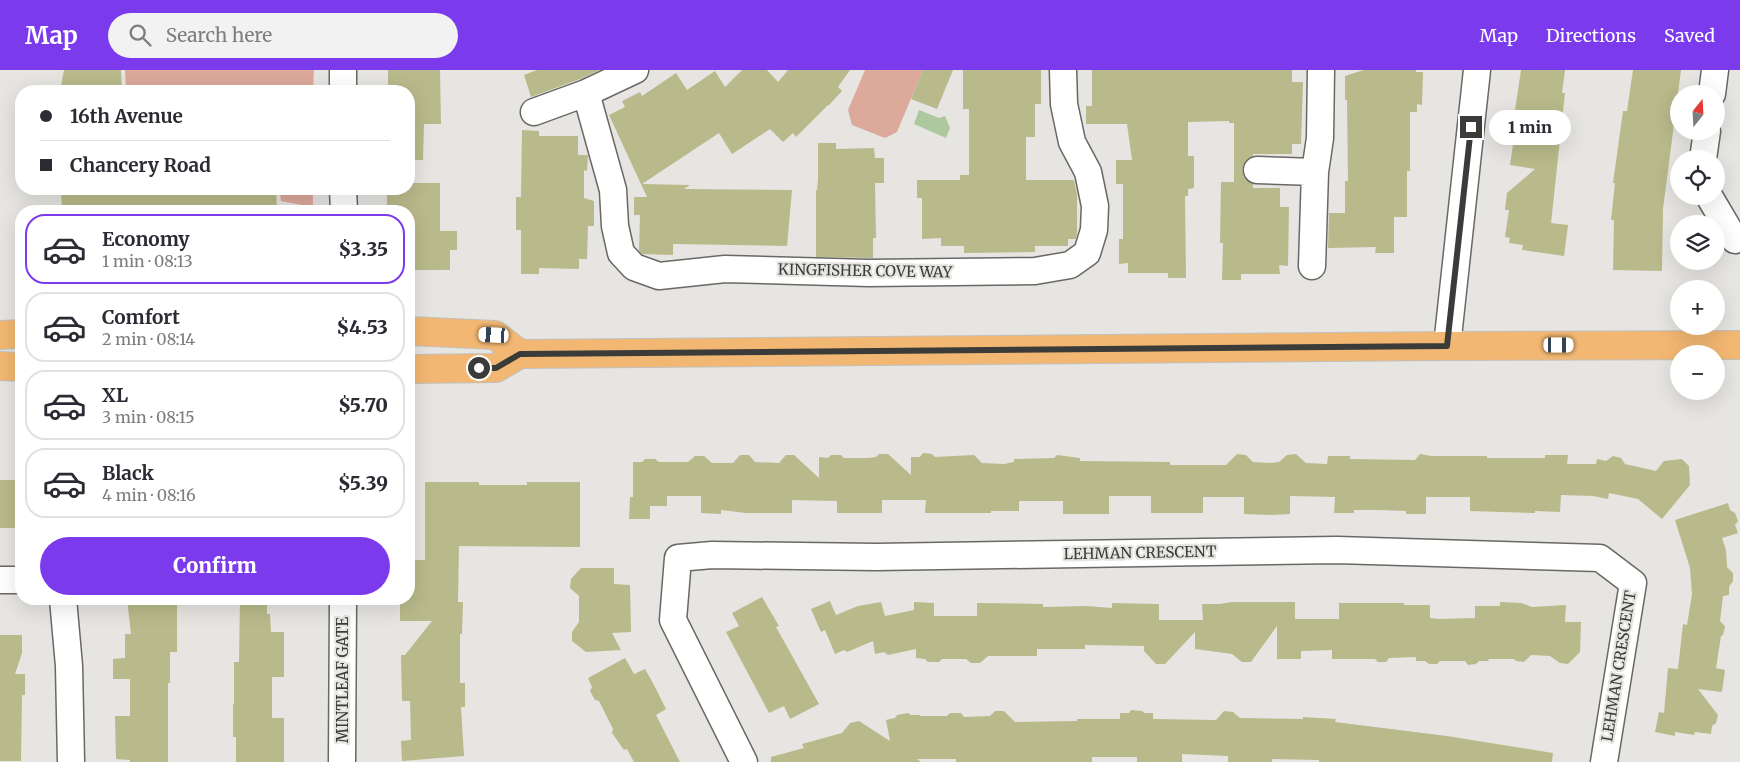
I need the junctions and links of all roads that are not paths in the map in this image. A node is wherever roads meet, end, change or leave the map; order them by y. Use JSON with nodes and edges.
{"nodes":[{"id":1,"x":343,"y":70,"type":"edge"},
{"id":2,"x":635,"y":70,"type":"edge"},
{"id":3,"x":1063,"y":70,"type":"edge"},
{"id":4,"x":1321,"y":70,"type":"edge"},
{"id":5,"x":1477,"y":70,"type":"edge"},
{"id":6,"x":1715,"y":70,"type":"edge"},
{"id":7,"x":343,"y":85,"type":"edge"},
{"id":8,"x":1713,"y":85,"type":"edge"},
{"id":9,"x":586,"y":93,"type":"junction"},
{"id":10,"x":534,"y":112,"type":"dead end"},
{"id":11,"x":1256,"y":170,"type":"dead end"},
{"id":12,"x":1315,"y":172,"type":"junction"},
{"id":13,"x":1715,"y":205,"type":"edge"},
{"id":14,"x":1736,"y":240,"type":"dead end"},
{"id":15,"x":1312,"y":266,"type":"dead end"},
{"id":16,"x":415,"y":331,"type":"edge"},
{"id":17,"x":15,"y":334,"type":"edge"},
{"id":18,"x":0,"y":335,"type":"edge"},
{"id":19,"x":1740,"y":345,"type":"edge"},
{"id":20,"x":1447,"y":346,"type":"junction"},
{"id":21,"x":520,"y":354,"type":"junction"},
{"id":22,"x":0,"y":366,"type":"edge"},
{"id":23,"x":15,"y":367,"type":"edge"},
{"id":24,"x":415,"y":369,"type":"edge"},
{"id":25,"x":0,"y":580,"type":"edge"},
{"id":26,"x":15,"y":580,"type":"edge"},
{"id":27,"x":64,"y":605,"type":"edge"},
{"id":28,"x":343,"y":605,"type":"edge"},
{"id":29,"x":71,"y":762,"type":"edge"},
{"id":30,"x":342,"y":762,"type":"edge"},
{"id":31,"x":744,"y":762,"type":"edge"},
{"id":32,"x":1604,"y":762,"type":"edge"}],
"edges":[{"from":1,"to":7,"type":"street"},
{"from":2,"to":9,"type":"street"},
{"from":3,"to":9,"type":"street","name":"KINGFISHER COVE WAY"},
{"from":4,"to":12,"type":"street"},
{"from":5,"to":20,"type":"street"},
{"from":6,"to":8,"type":"street"},
{"from":9,"to":10,"type":"street"},
{"from":11,"to":12,"type":"street"},
{"from":12,"to":15,"type":"street"},
{"from":13,"to":14,"type":"street"},
{"from":16,"to":21,"type":"main road"},
{"from":17,"to":18,"type":"main road"},
{"from":19,"to":20,"type":"main road"},
{"from":20,"to":21,"type":"main road"},
{"from":21,"to":24,"type":"main road"},
{"from":22,"to":23,"type":"main road"},
{"from":25,"to":26,"type":"street"},
{"from":27,"to":29,"type":"street"},
{"from":28,"to":30,"type":"street","name":"MINTLEAF GATE"},
{"from":31,"to":32,"type":"street","name":"LEHMAN CRESCENT"}]}
